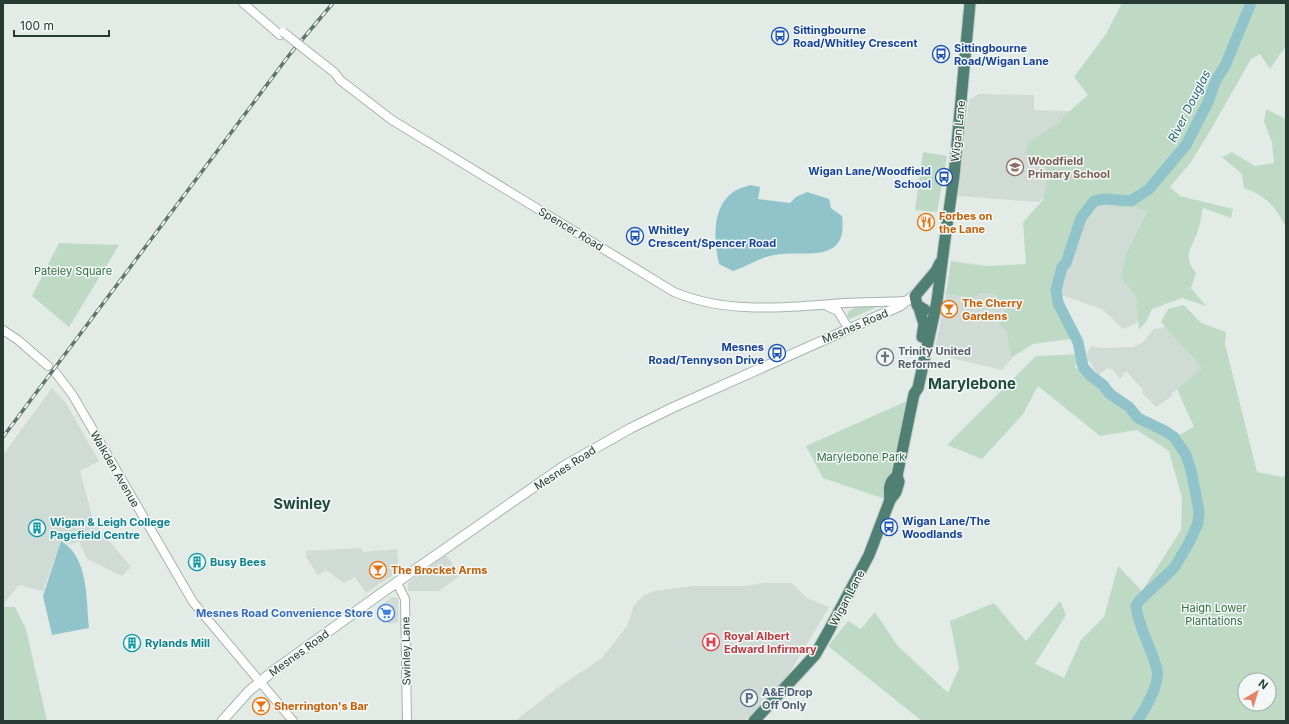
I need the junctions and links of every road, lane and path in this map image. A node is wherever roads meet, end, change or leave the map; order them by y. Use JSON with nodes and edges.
{"nodes":[{"id":1,"x":243,"y":3,"type":"edge"},
{"id":2,"x":970,"y":3,"type":"edge"},
{"id":3,"x":942,"y":259,"type":"junction"},
{"id":4,"x":918,"y":292,"type":"junction"},
{"id":5,"x":936,"y":301,"type":"junction"},
{"id":6,"x":844,"y":303,"type":"junction"},
{"id":7,"x":903,"y":304,"type":"junction"},
{"id":8,"x":826,"y":306,"type":"junction"},
{"id":9,"x":919,"y":308,"type":"junction"},
{"id":10,"x":843,"y":316,"type":"junction"},
{"id":11,"x":848,"y":328,"type":"junction"},
{"id":12,"x":3,"y":330,"type":"edge"},
{"id":13,"x":48,"y":366,"type":"dead end"},
{"id":14,"x":55,"y":372,"type":"dead end"},
{"id":15,"x":914,"y":394,"type":"junction"},
{"id":16,"x":397,"y":583,"type":"junction"},
{"id":17,"x":260,"y":682,"type":"junction"},
{"id":18,"x":222,"y":721,"type":"edge"},
{"id":19,"x":293,"y":721,"type":"edge"},
{"id":20,"x":407,"y":721,"type":"edge"},
{"id":21,"x":754,"y":721,"type":"edge"}],
"edges":[{"from":1,"to":8,"type":"street","name":"Spencer Road"},
{"from":2,"to":3,"type":"highway","name":"Wigan Lane"},
{"from":3,"to":4,"type":"highway","name":"Wigan Lane"},
{"from":3,"to":5,"type":"highway","name":"Wigan Lane"},
{"from":4,"to":5,"type":"highway"},
{"from":4,"to":7,"type":"main road","name":"Mesnes Road"},
{"from":4,"to":9,"type":"highway"},
{"from":5,"to":9,"type":"highway"},
{"from":5,"to":15,"type":"highway","name":"Wigan Lane"},
{"from":6,"to":7,"type":"street","name":"Spencer Road"},
{"from":6,"to":8,"type":"street","name":"Spencer Road"},
{"from":6,"to":10,"type":"street"},
{"from":7,"to":9,"type":"main road","name":"Mesnes Road"},
{"from":7,"to":11,"type":"main road","name":"Mesnes Road"},
{"from":8,"to":10,"type":"street"},
{"from":9,"to":15,"type":"highway","name":"Wigan Lane"},
{"from":10,"to":11,"type":"street"},
{"from":11,"to":16,"type":"main road","name":"Mesnes Road"},
{"from":12,"to":13,"type":"street"},
{"from":14,"to":17,"type":"street","name":"Walkden Avenue"},
{"from":15,"to":21,"type":"highway","name":"Wigan Lane"},
{"from":16,"to":17,"type":"main road","name":"Mesnes Road"},
{"from":16,"to":20,"type":"street","name":"Swinley Lane"},
{"from":17,"to":18,"type":"main road","name":"Mesnes Road"},
{"from":17,"to":19,"type":"street","name":"Walkden Avenue"}]}
